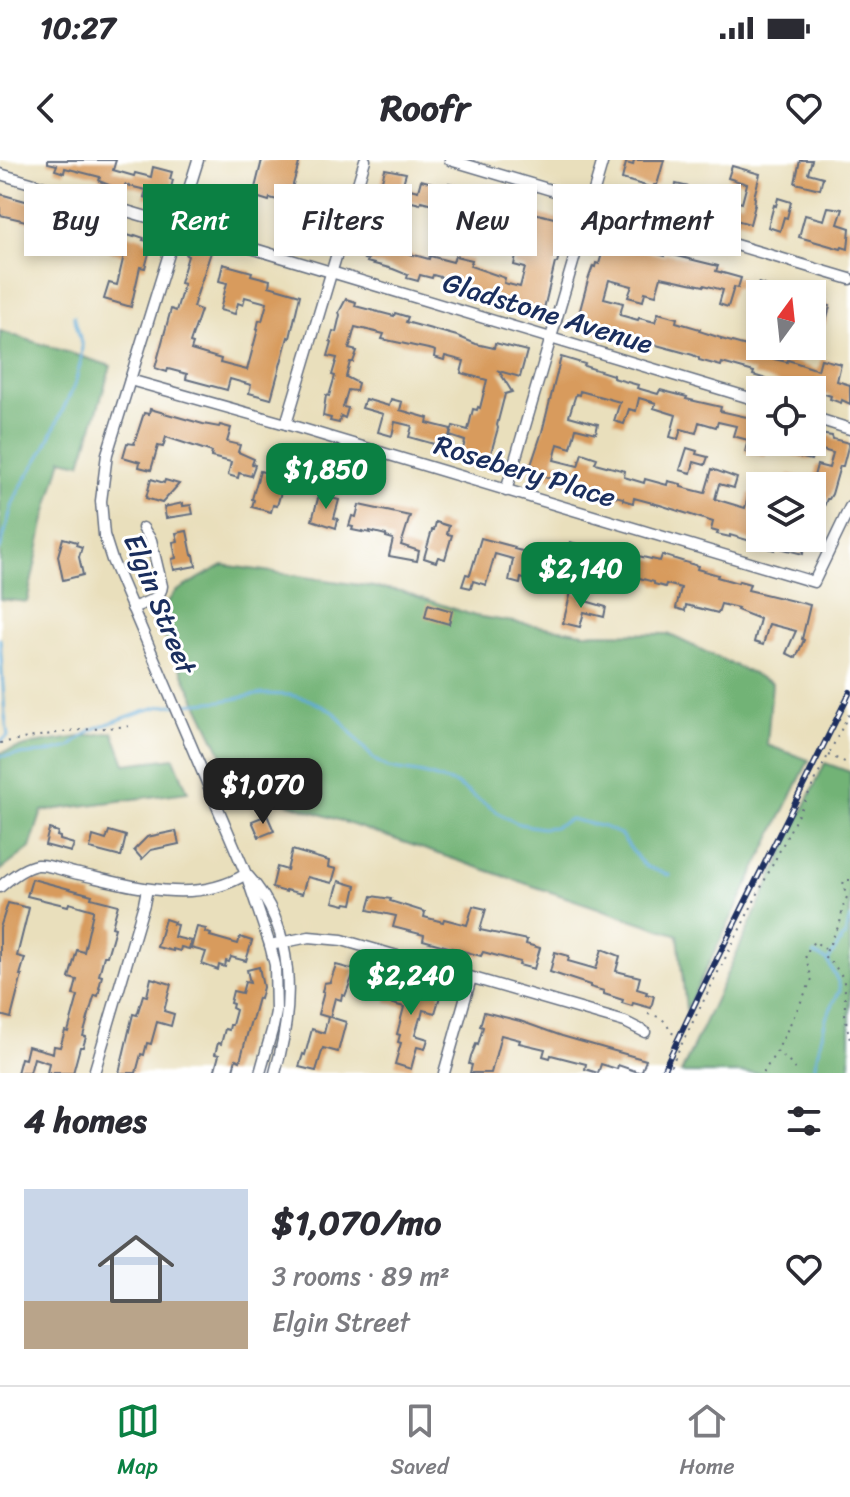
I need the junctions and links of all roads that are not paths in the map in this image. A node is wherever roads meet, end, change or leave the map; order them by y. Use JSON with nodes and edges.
{"nodes":[{"id":1,"x":198,"y":160,"type":"edge"},
{"id":2,"x":365,"y":160,"type":"edge"},
{"id":3,"x":450,"y":160,"type":"edge"},
{"id":4,"x":603,"y":160,"type":"edge"},
{"id":5,"x":463,"y":162,"type":"edge"},
{"id":6,"x":0,"y":174,"type":"edge"},
{"id":7,"x":191,"y":184,"type":"edge"},
{"id":8,"x":358,"y":184,"type":"edge"},
{"id":9,"x":596,"y":184,"type":"edge"},
{"id":10,"x":553,"y":190,"type":"edge"},
{"id":11,"x":143,"y":216,"type":"edge"},
{"id":12,"x":741,"y":247,"type":"edge"},
{"id":13,"x":258,"y":250,"type":"edge"},
{"id":14,"x":169,"y":256,"type":"edge"},
{"id":15,"x":336,"y":256,"type":"edge"},
{"id":16,"x":575,"y":256,"type":"edge"},
{"id":17,"x":331,"y":273,"type":"junction"},
{"id":18,"x":850,"y":279,"type":"edge"},
{"id":19,"x":551,"y":338,"type":"junction"},
{"id":20,"x":130,"y":380,"type":"junction"},
{"id":21,"x":746,"y":397,"type":"edge"},
{"id":22,"x":826,"y":421,"type":"edge"},
{"id":23,"x":286,"y":424,"type":"junction"},
{"id":24,"x":850,"y":429,"type":"edge"},
{"id":25,"x":506,"y":491,"type":"junction"},
{"id":26,"x":850,"y":507,"type":"edge"},
{"id":27,"x":143,"y":528,"type":"dead end"},
{"id":28,"x":132,"y":608,"type":"junction"},
{"id":29,"x":246,"y":874,"type":"junction"},
{"id":30,"x":0,"y":887,"type":"edge"},
{"id":31,"x":147,"y":889,"type":"junction"},
{"id":32,"x":282,"y":942,"type":"junction"},
{"id":33,"x":270,"y":945,"type":"junction"},
{"id":34,"x":471,"y":978,"type":"junction"},
{"id":35,"x":645,"y":1032,"type":"dead end"},
{"id":36,"x":94,"y":1073,"type":"edge"},
{"id":37,"x":260,"y":1073,"type":"edge"},
{"id":38,"x":275,"y":1073,"type":"edge"},
{"id":39,"x":444,"y":1073,"type":"edge"}],
"edges":[{"from":1,"to":7,"type":"street","name":"Elgin Street"},
{"from":2,"to":8,"type":"street"},
{"from":3,"to":5,"type":"street"},
{"from":4,"to":9,"type":"street"},
{"from":5,"to":10,"type":"street"},
{"from":6,"to":11,"type":"street","name":"Gladstone Avenue"},
{"from":12,"to":18,"type":"street"},
{"from":13,"to":17,"type":"street","name":"Gladstone Avenue"},
{"from":14,"to":20,"type":"street","name":"Elgin Street"},
{"from":15,"to":17,"type":"street"},
{"from":16,"to":19,"type":"street"},
{"from":17,"to":19,"type":"street","name":"Gladstone Avenue"},
{"from":17,"to":23,"type":"street"},
{"from":19,"to":21,"type":"street","name":"Gladstone Avenue"},
{"from":19,"to":25,"type":"street"},
{"from":20,"to":23,"type":"street","name":"Rosebery Place"},
{"from":20,"to":28,"type":"street","name":"Elgin Street"},
{"from":22,"to":24,"type":"street"},
{"from":23,"to":25,"type":"street","name":"Rosebery Place"},
{"from":25,"to":26,"type":"street","name":"Rosebery Place"},
{"from":27,"to":28,"type":"street"},
{"from":28,"to":29,"type":"street","name":"Elgin Street"},
{"from":29,"to":31,"type":"street"},
{"from":29,"to":32,"type":"street"},
{"from":29,"to":33,"type":"street"},
{"from":30,"to":31,"type":"street"},
{"from":31,"to":36,"type":"street"},
{"from":32,"to":33,"type":"street"},
{"from":32,"to":34,"type":"street"},
{"from":32,"to":38,"type":"street"},
{"from":33,"to":37,"type":"street"},
{"from":34,"to":35,"type":"street"},
{"from":34,"to":39,"type":"street"}]}
